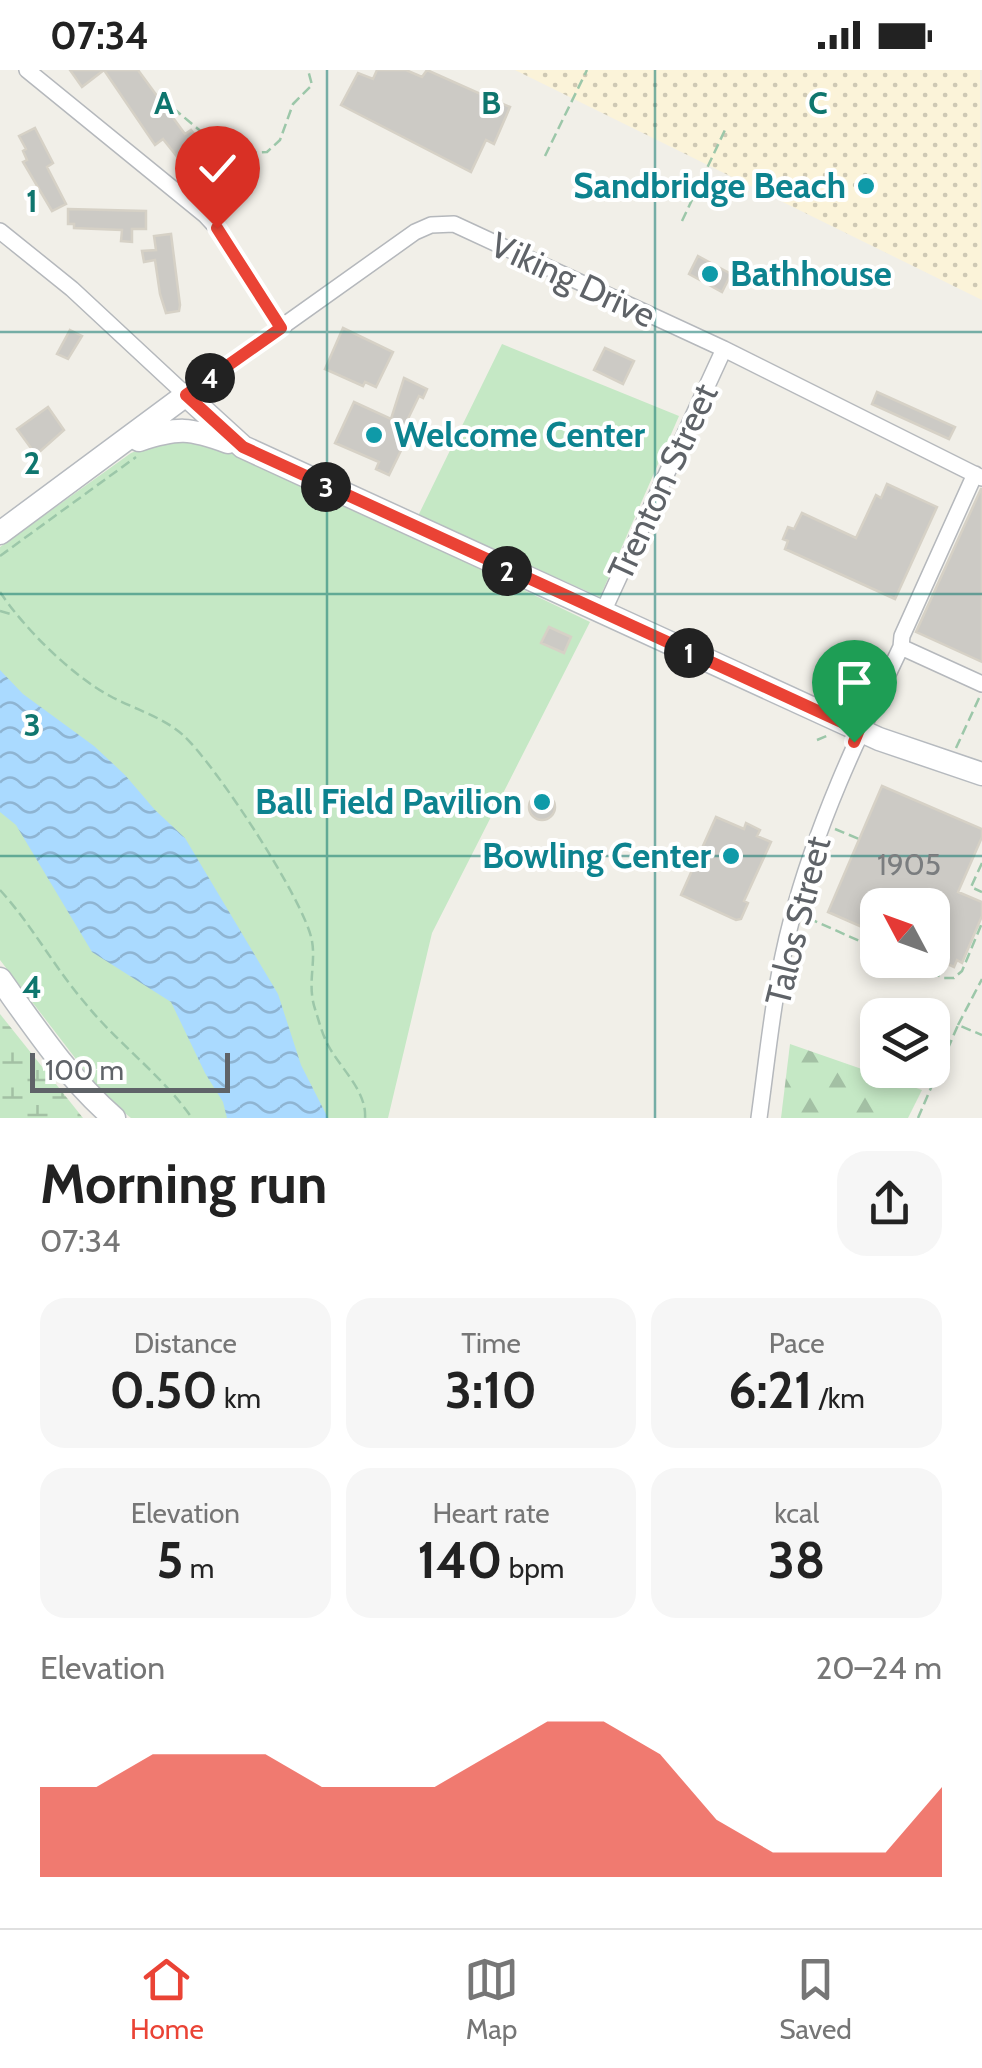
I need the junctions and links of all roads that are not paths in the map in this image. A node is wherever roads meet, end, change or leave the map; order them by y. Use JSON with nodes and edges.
{"nodes":[{"id":1,"x":27,"y":70,"type":"edge"},
{"id":2,"x":0,"y":231,"type":"edge"},
{"id":3,"x":281,"y":328,"type":"junction"},
{"id":4,"x":724,"y":350,"type":"junction"},
{"id":5,"x":186,"y":395,"type":"junction"},
{"id":6,"x":243,"y":447,"type":"junction"},
{"id":7,"x":117,"y":448,"type":"junction"},
{"id":8,"x":978,"y":476,"type":"edge"},
{"id":9,"x":0,"y":533,"type":"edge"},
{"id":10,"x":602,"y":614,"type":"junction"},
{"id":11,"x":902,"y":647,"type":"junction"},
{"id":12,"x":982,"y":684,"type":"edge"},
{"id":13,"x":859,"y":730,"type":"junction"},
{"id":14,"x":982,"y":774,"type":"edge"},
{"id":15,"x":0,"y":979,"type":"edge"},
{"id":16,"x":114,"y":1118,"type":"edge"},
{"id":17,"x":759,"y":1118,"type":"edge"}],
"edges":[{"from":1,"to":3,"type":"street"},
{"from":2,"to":5,"type":"street"},
{"from":3,"to":4,"type":"street","name":"Viking Drive"},
{"from":3,"to":5,"type":"street","name":"Viking Drive"},
{"from":4,"to":8,"type":"street","name":"Viking Drive"},
{"from":4,"to":10,"type":"street","name":"Trenton Street"},
{"from":5,"to":6,"type":"street"},
{"from":5,"to":7,"type":"street"},
{"from":6,"to":7,"type":"street"},
{"from":6,"to":10,"type":"street"},
{"from":7,"to":9,"type":"street"},
{"from":8,"to":11,"type":"street","name":"Talos Street"},
{"from":10,"to":13,"type":"street"},
{"from":11,"to":12,"type":"street"},
{"from":11,"to":13,"type":"street","name":"Talos Street"},
{"from":13,"to":14,"type":"street"},
{"from":13,"to":17,"type":"street","name":"Talos Street"},
{"from":15,"to":16,"type":"street"}]}
